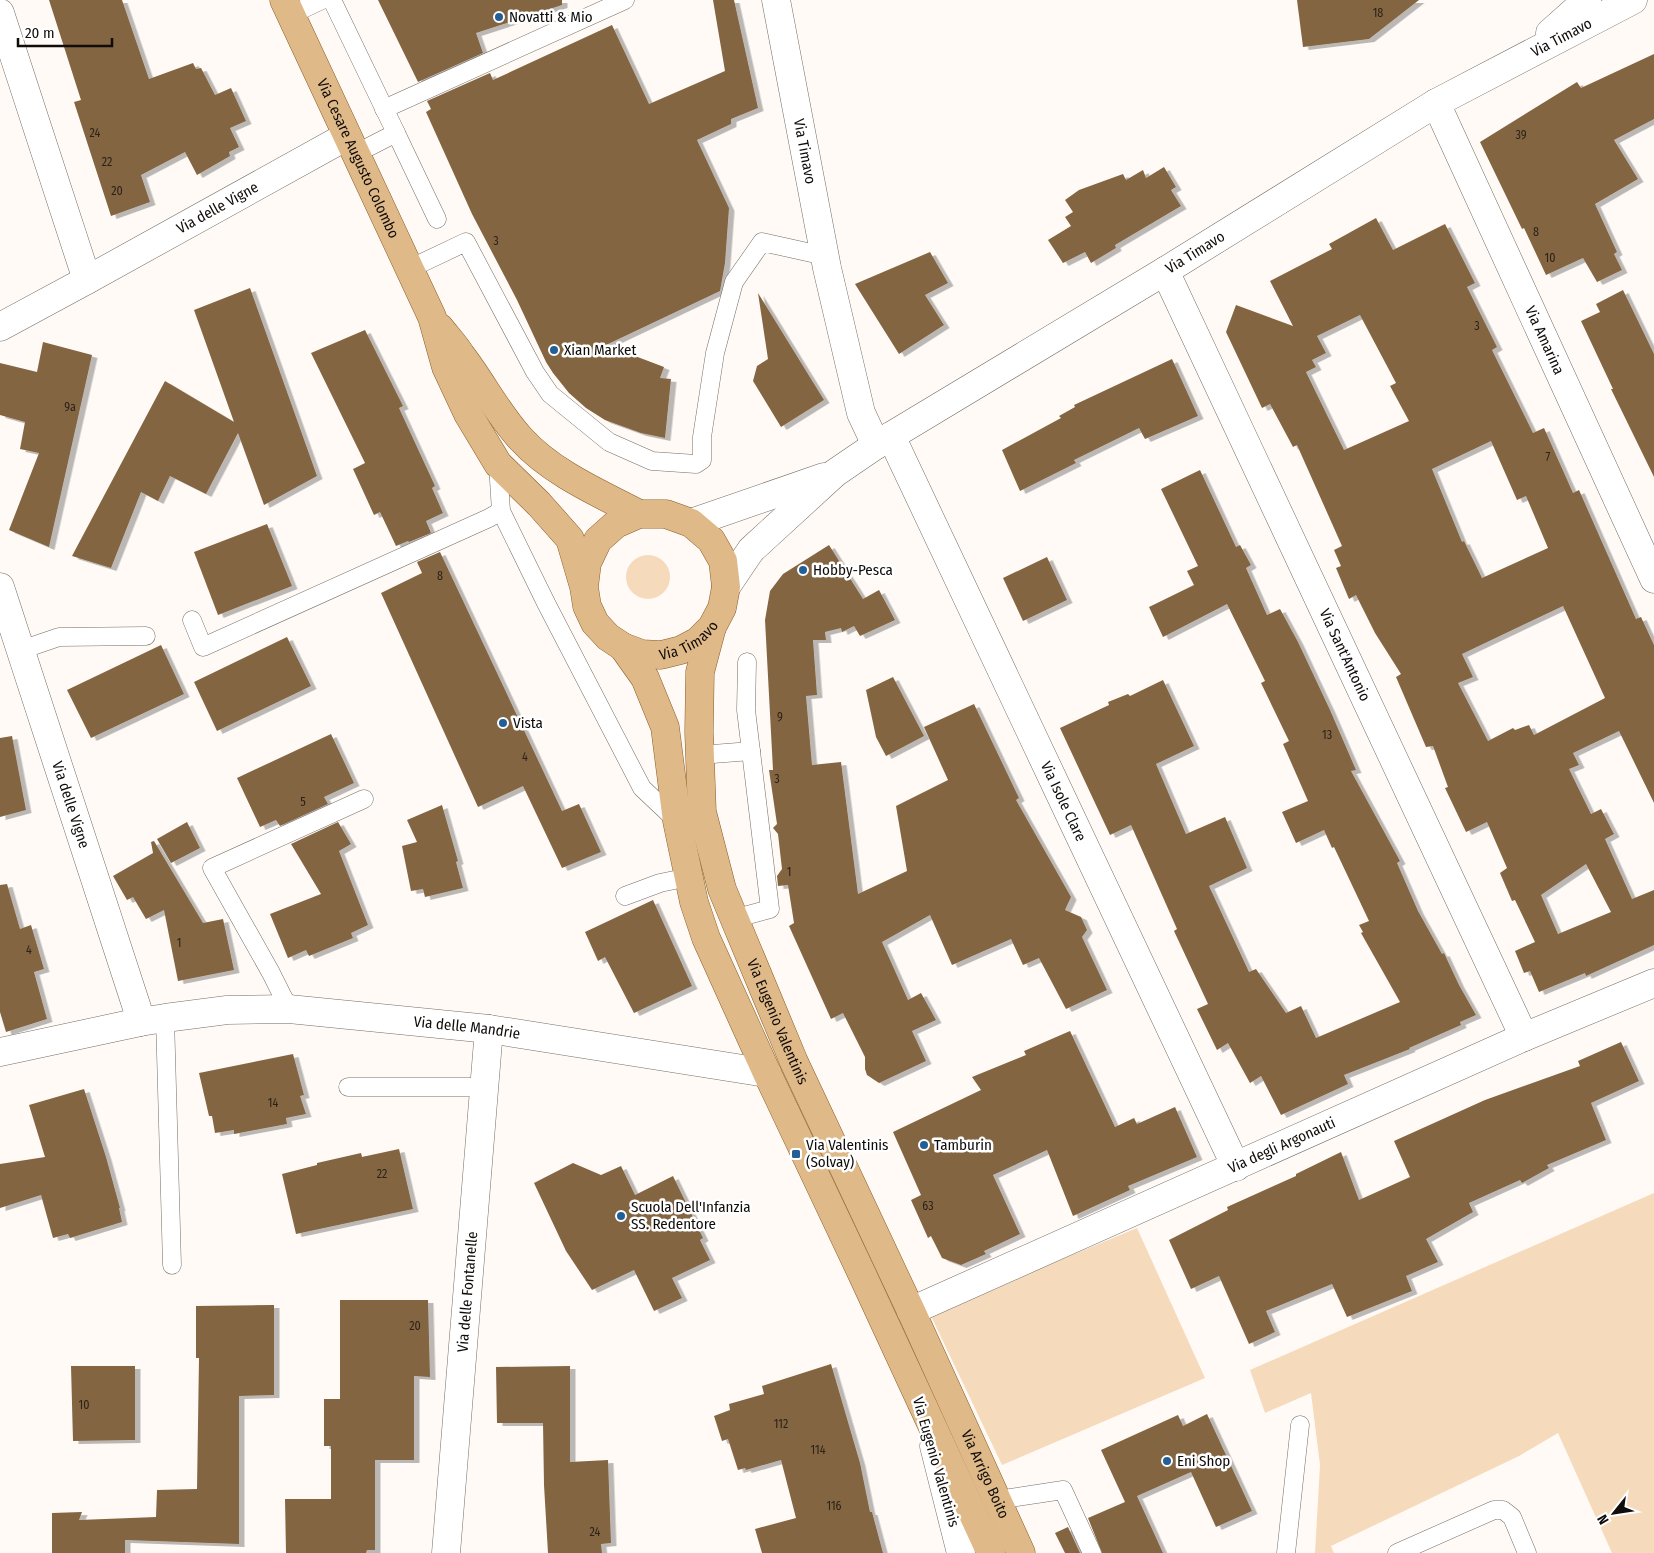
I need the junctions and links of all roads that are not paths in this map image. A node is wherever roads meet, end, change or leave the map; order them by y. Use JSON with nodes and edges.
{"nodes":[{"id":1,"x":322,"y":0,"type":"edge"},
{"id":2,"x":332,"y":0,"type":"edge"},
{"id":3,"x":626,"y":0,"type":"edge"},
{"id":4,"x":776,"y":0,"type":"edge"},
{"id":5,"x":1587,"y":0,"type":"edge"},
{"id":6,"x":1633,"y":0,"type":"edge"},
{"id":7,"x":287,"y":7,"type":"edge"},
{"id":8,"x":0,"y":13,"type":"edge"},
{"id":9,"x":1517,"y":62,"type":"junction"},
{"id":10,"x":1436,"y":103,"type":"junction"},
{"id":11,"x":384,"y":109,"type":"junction"},
{"id":12,"x":396,"y":133,"type":"junction"},
{"id":13,"x":351,"y":145,"type":"junction"},
{"id":14,"x":437,"y":219,"type":"dead end"},
{"id":15,"x":825,"y":256,"type":"junction"},
{"id":16,"x":409,"y":270,"type":"junction"},
{"id":17,"x":1166,"y":271,"type":"junction"},
{"id":18,"x":87,"y":280,"type":"junction"},
{"id":19,"x":432,"y":317,"type":"junction"},
{"id":20,"x":0,"y":327,"type":"edge"},
{"id":21,"x":884,"y":440,"type":"junction"},
{"id":22,"x":498,"y":464,"type":"junction"},
{"id":23,"x":835,"y":473,"type":"junction"},
{"id":24,"x":501,"y":512,"type":"junction"},
{"id":25,"x":639,"y":514,"type":"junction"},
{"id":26,"x":691,"y":523,"type":"junction"},
{"id":27,"x":1654,"y":578,"type":"edge"},
{"id":28,"x":0,"y":587,"type":"edge"},
{"id":29,"x":584,"y":587,"type":"junction"},
{"id":30,"x":726,"y":587,"type":"junction"},
{"id":31,"x":192,"y":620,"type":"dead end"},
{"id":32,"x":712,"y":627,"type":"junction"},
{"id":33,"x":146,"y":636,"type":"dead end"},
{"id":34,"x":623,"y":647,"type":"junction"},
{"id":35,"x":20,"y":650,"type":"junction"},
{"id":36,"x":747,"y":662,"type":"dead end"},
{"id":37,"x":751,"y":751,"type":"junction"},
{"id":38,"x":700,"y":755,"type":"junction"},
{"id":39,"x":364,"y":799,"type":"dead end"},
{"id":40,"x":677,"y":821,"type":"junction"},
{"id":41,"x":689,"y":877,"type":"junction"},
{"id":42,"x":625,"y":896,"type":"dead end"},
{"id":43,"x":734,"y":919,"type":"junction"},
{"id":44,"x":1654,"y":983,"type":"edge"},
{"id":45,"x":289,"y":1009,"type":"junction"},
{"id":46,"x":152,"y":1020,"type":"junction"},
{"id":47,"x":489,"y":1029,"type":"junction"},
{"id":48,"x":1524,"y":1037,"type":"junction"},
{"id":49,"x":0,"y":1052,"type":"edge"},
{"id":50,"x":767,"y":1073,"type":"junction"},
{"id":51,"x":348,"y":1087,"type":"dead end"},
{"id":52,"x":484,"y":1087,"type":"junction"},
{"id":53,"x":1236,"y":1167,"type":"junction"},
{"id":54,"x":172,"y":1265,"type":"dead end"},
{"id":55,"x":912,"y":1311,"type":"junction"},
{"id":56,"x":949,"y":1394,"type":"joint"},
{"id":57,"x":923,"y":1406,"type":"junction"},
{"id":58,"x":1300,"y":1426,"type":"dead end"},
{"id":59,"x":997,"y":1500,"type":"junction"},
{"id":60,"x":446,"y":1553,"type":"edge"},
{"id":61,"x":961,"y":1553,"type":"edge"},
{"id":62,"x":991,"y":1553,"type":"edge"},
{"id":63,"x":1022,"y":1553,"type":"edge"},
{"id":64,"x":1092,"y":1553,"type":"edge"},
{"id":65,"x":1286,"y":1553,"type":"edge"},
{"id":66,"x":1397,"y":1553,"type":"edge"},
{"id":67,"x":1527,"y":1553,"type":"edge"}],
"edges":[{"from":1,"to":7,"type":"lane"},
{"from":2,"to":11,"type":"lane"},
{"from":3,"to":11,"type":"lane"},
{"from":4,"to":15,"type":"street","name":"Via Timavo"},
{"from":5,"to":9,"type":"street","name":"Via Timavo"},
{"from":6,"to":9,"type":"street","name":"Via Timavo"},
{"from":7,"to":13,"type":"main road","name":"Via Cesare Augusto Colombo"},
{"from":8,"to":18,"type":"street"},
{"from":9,"to":10,"type":"street","name":"Via Timavo"},
{"from":10,"to":17,"type":"street","name":"Via Timavo"},
{"from":10,"to":27,"type":"street","name":"Via Amarina"},
{"from":11,"to":12,"type":"lane"},
{"from":12,"to":13,"type":"lane"},
{"from":12,"to":14,"type":"lane"},
{"from":13,"to":16,"type":"main road","name":"Via Cesare Augusto Colombo"},
{"from":13,"to":18,"type":"street","name":"Via delle Vigne"},
{"from":15,"to":16,"type":"lane"},
{"from":15,"to":21,"type":"street","name":"Via Timavo"},
{"from":16,"to":19,"type":"main road","name":"Via Cesare Augusto Colombo"},
{"from":17,"to":21,"type":"street","name":"Via Timavo"},
{"from":17,"to":48,"type":"street","name":"Via Sant'Antonio"},
{"from":18,"to":20,"type":"street","name":"Via delle Vigne"},
{"from":19,"to":22,"type":"main road","name":"Via Cesare Augusto Colombo"},
{"from":19,"to":25,"type":"main road","name":"Via Cesare Augusto Colombo"},
{"from":21,"to":23,"type":"street","name":"Via Timavo"},
{"from":21,"to":53,"type":"street","name":"Via Isole Clare"},
{"from":22,"to":24,"type":"lane","name":"Via Cesare Augusto Colombo"},
{"from":22,"to":29,"type":"main road","name":"Via Cesare Augusto Colombo"},
{"from":23,"to":26,"type":"street","name":"Via Timavo"},
{"from":23,"to":30,"type":"street","name":"Via Timavo"},
{"from":24,"to":31,"type":"lane"},
{"from":24,"to":40,"type":"lane","name":"Via Cesare Augusto Colombo"},
{"from":25,"to":26,"type":"main road","name":"Via Timavo"},
{"from":25,"to":29,"type":"main road","name":"Via Timavo"},
{"from":26,"to":30,"type":"main road","name":"Via Timavo"},
{"from":28,"to":35,"type":"street","name":"Via delle Vigne"},
{"from":29,"to":34,"type":"main road","name":"Via Cesare Augusto Colombo"},
{"from":30,"to":32,"type":"main road","name":"Via Timavo"},
{"from":32,"to":34,"type":"main road","name":"Via Timavo"},
{"from":32,"to":38,"type":"main road","name":"Via Eugenio Valentinis"},
{"from":33,"to":35,"type":"lane"},
{"from":34,"to":40,"type":"main road","name":"Via Eugenio Valentinis"},
{"from":35,"to":46,"type":"street","name":"Via delle Vigne"},
{"from":36,"to":37,"type":"lane"},
{"from":37,"to":38,"type":"lane"},
{"from":37,"to":43,"type":"lane"},
{"from":38,"to":43,"type":"main road","name":"Via Eugenio Valentinis"},
{"from":39,"to":45,"type":"lane"},
{"from":40,"to":41,"type":"main road","name":"Via Eugenio Valentinis"},
{"from":41,"to":42,"type":"lane"},
{"from":41,"to":50,"type":"main road","name":"Via Eugenio Valentinis"},
{"from":43,"to":55,"type":"main road","name":"Via Eugenio Valentinis"},
{"from":44,"to":48,"type":"street","name":"Via degli Argonauti"},
{"from":45,"to":46,"type":"street","name":"Via delle Mandrie"},
{"from":45,"to":47,"type":"street","name":"Via delle Mandrie"},
{"from":46,"to":49,"type":"street","name":"Via delle Mandrie"},
{"from":46,"to":54,"type":"lane"},
{"from":47,"to":50,"type":"street","name":"Via delle Mandrie"},
{"from":47,"to":52,"type":"street","name":"Via delle Fontanelle"},
{"from":48,"to":53,"type":"street","name":"Via degli Argonauti"},
{"from":50,"to":57,"type":"main road","name":"Via Eugenio Valentinis"},
{"from":51,"to":52,"type":"lane"},
{"from":52,"to":60,"type":"street","name":"Via delle Fontanelle"},
{"from":53,"to":55,"type":"street","name":"Via degli Argonauti"},
{"from":55,"to":56,"type":"main road","name":"Via Eugenio Valentinis"},
{"from":56,"to":59,"type":"main road","name":"Via Arrigo Boito"},
{"from":57,"to":61,"type":"street","name":"Via Eugenio Valentinis"},
{"from":57,"to":62,"type":"main road","name":"Via Arrigo Boito"},
{"from":58,"to":65,"type":"lane"},
{"from":59,"to":63,"type":"main road","name":"Via Arrigo Boito"},
{"from":59,"to":64,"type":"lane"},
{"from":66,"to":67,"type":"lane"}]}
